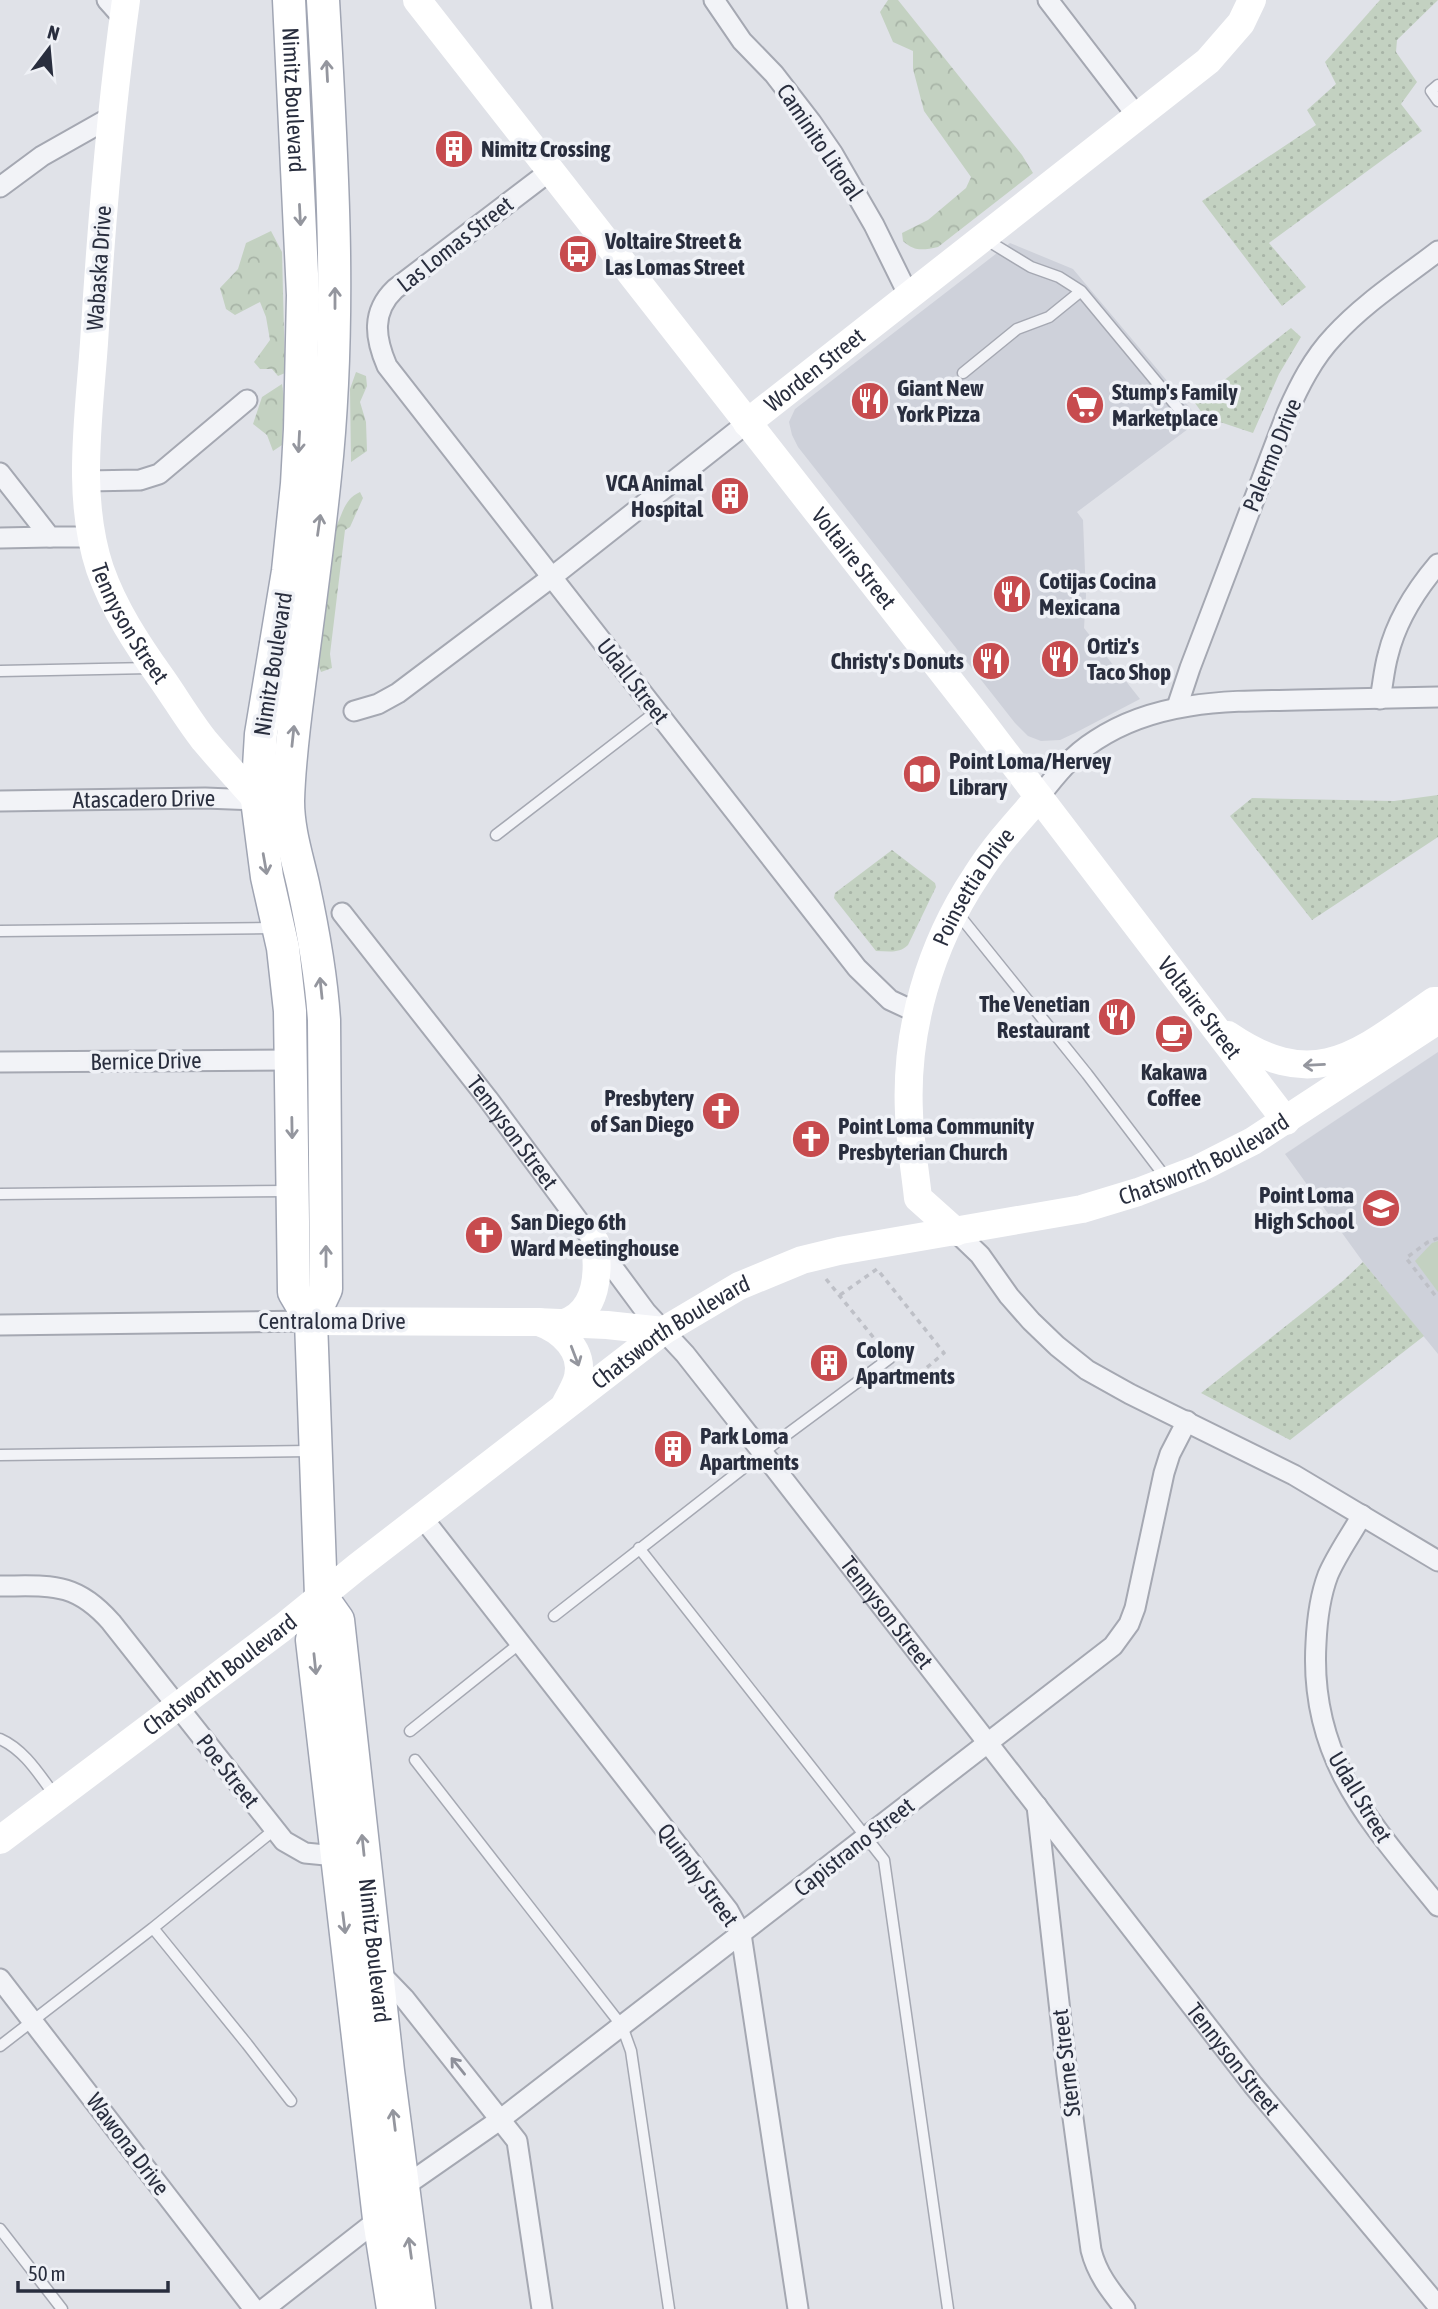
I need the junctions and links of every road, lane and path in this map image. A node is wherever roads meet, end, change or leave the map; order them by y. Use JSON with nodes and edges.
{"nodes":[{"id":1,"x":289,"y":0,"type":"edge"},
{"id":2,"x":323,"y":0,"type":"edge"},
{"id":3,"x":417,"y":0,"type":"edge"},
{"id":4,"x":715,"y":0,"type":"edge"},
{"id":5,"x":1048,"y":0,"type":"edge"},
{"id":6,"x":1252,"y":0,"type":"edge"},
{"id":7,"x":119,"y":6,"type":"edge"},
{"id":8,"x":1438,"y":85,"type":"edge"},
{"id":9,"x":1438,"y":101,"type":"edge"},
{"id":10,"x":1137,"y":116,"type":"junction"},
{"id":11,"x":111,"y":117,"type":"junction"},
{"id":12,"x":550,"y":172,"type":"junction"},
{"id":13,"x":0,"y":187,"type":"edge"},
{"id":14,"x":983,"y":237,"type":"junction"},
{"id":15,"x":1438,"y":251,"type":"edge"},
{"id":16,"x":1081,"y":291,"type":"junction"},
{"id":17,"x":909,"y":296,"type":"junction"},
{"id":18,"x":376,"y":328,"type":"joint"},
{"id":19,"x":963,"y":373,"type":"dead end"},
{"id":20,"x":247,"y":400,"type":"dead end"},
{"id":21,"x":1183,"y":414,"type":"dead end"},
{"id":22,"x":747,"y":423,"type":"junction"},
{"id":23,"x":0,"y":473,"type":"edge"},
{"id":24,"x":87,"y":481,"type":"junction"},
{"id":25,"x":50,"y":537,"type":"junction"},
{"id":26,"x":92,"y":537,"type":"junction"},
{"id":27,"x":0,"y":538,"type":"edge"},
{"id":28,"x":1438,"y":564,"type":"edge"},
{"id":29,"x":552,"y":577,"type":"junction"},
{"id":30,"x":154,"y":668,"type":"junction"},
{"id":31,"x":0,"y":671,"type":"edge"},
{"id":32,"x":1438,"y":697,"type":"edge"},
{"id":33,"x":1380,"y":698,"type":"junction"},
{"id":34,"x":1177,"y":708,"type":"junction"},
{"id":35,"x":354,"y":711,"type":"dead end"},
{"id":36,"x":657,"y":711,"type":"junction"},
{"id":37,"x":1039,"y":797,"type":"junction"},
{"id":38,"x":257,"y":800,"type":"junction"},
{"id":39,"x":0,"y":801,"type":"edge"},
{"id":40,"x":288,"y":804,"type":"junction"},
{"id":41,"x":496,"y":835,"type":"dead end"},
{"id":42,"x":955,"y":911,"type":"junction"},
{"id":43,"x":341,"y":913,"type":"dead end"},
{"id":44,"x":279,"y":928,"type":"junction"},
{"id":45,"x":0,"y":931,"type":"edge"},
{"id":46,"x":1438,"y":1001,"type":"edge"},
{"id":47,"x":918,"y":1013,"type":"junction"},
{"id":48,"x":1438,"y":1020,"type":"edge"},
{"id":49,"x":1211,"y":1022,"type":"junction"},
{"id":50,"x":291,"y":1060,"type":"junction"},
{"id":51,"x":0,"y":1062,"type":"edge"},
{"id":52,"x":1286,"y":1121,"type":"junction"},
{"id":53,"x":1168,"y":1181,"type":"junction"},
{"id":54,"x":294,"y":1191,"type":"junction"},
{"id":55,"x":0,"y":1194,"type":"edge"},
{"id":56,"x":956,"y":1232,"type":"junction"},
{"id":57,"x":1438,"y":1238,"type":"edge"},
{"id":58,"x":595,"y":1242,"type":"junction"},
{"id":59,"x":826,"y":1279,"type":"dead end"},
{"id":60,"x":840,"y":1296,"type":"junction"},
{"id":61,"x":1438,"y":1299,"type":"edge"},
{"id":62,"x":311,"y":1321,"type":"junction"},
{"id":63,"x":536,"y":1322,"type":"junction"},
{"id":64,"x":564,"y":1323,"type":"junction"},
{"id":65,"x":0,"y":1325,"type":"edge"},
{"id":66,"x":663,"y":1331,"type":"junction"},
{"id":67,"x":890,"y":1358,"type":"junction"},
{"id":68,"x":565,"y":1406,"type":"junction"},
{"id":69,"x":1187,"y":1421,"type":"junction"},
{"id":70,"x":314,"y":1450,"type":"junction"},
{"id":71,"x":763,"y":1453,"type":"junction"},
{"id":72,"x":0,"y":1455,"type":"edge"},
{"id":73,"x":1362,"y":1515,"type":"junction"},
{"id":74,"x":422,"y":1517,"type":"junction"},
{"id":75,"x":639,"y":1548,"type":"junction"},
{"id":76,"x":1438,"y":1561,"type":"edge"},
{"id":77,"x":0,"y":1586,"type":"edge"},
{"id":78,"x":321,"y":1596,"type":"junction"},
{"id":79,"x":554,"y":1616,"type":"dead end"},
{"id":80,"x":519,"y":1644,"type":"junction"},
{"id":81,"x":178,"y":1706,"type":"junction"},
{"id":82,"x":410,"y":1731,"type":"dead end"},
{"id":83,"x":0,"y":1739,"type":"edge"},
{"id":84,"x":987,"y":1742,"type":"junction"},
{"id":85,"x":415,"y":1760,"type":"dead end"},
{"id":86,"x":56,"y":1798,"type":"junction"},
{"id":87,"x":1037,"y":1806,"type":"junction"},
{"id":88,"x":274,"y":1830,"type":"junction"},
{"id":89,"x":866,"y":1838,"type":"junction"},
{"id":90,"x":0,"y":1840,"type":"edge"},
{"id":91,"x":336,"y":1856,"type":"junction"},
{"id":92,"x":1438,"y":1906,"type":"edge"},
{"id":93,"x":153,"y":1928,"type":"junction"},
{"id":94,"x":741,"y":1934,"type":"junction"},
{"id":95,"x":377,"y":1969,"type":"junction"},
{"id":96,"x":0,"y":1979,"type":"edge"},
{"id":97,"x":33,"y":2021,"type":"junction"},
{"id":98,"x":622,"y":2026,"type":"junction"},
{"id":99,"x":0,"y":2046,"type":"edge"},
{"id":100,"x":291,"y":2101,"type":"dead end"},
{"id":101,"x":501,"y":2119,"type":"junction"},
{"id":102,"x":402,"y":2188,"type":"junction"},
{"id":103,"x":379,"y":2219,"type":"junction"},
{"id":104,"x":0,"y":2229,"type":"edge"},
{"id":105,"x":1438,"y":2306,"type":"edge"},
{"id":106,"x":62,"y":2309,"type":"edge"},
{"id":107,"x":254,"y":2309,"type":"edge"},
{"id":108,"x":264,"y":2309,"type":"edge"},
{"id":109,"x":393,"y":2309,"type":"edge"},
{"id":110,"x":419,"y":2309,"type":"edge"},
{"id":111,"x":542,"y":2309,"type":"edge"},
{"id":112,"x":669,"y":2309,"type":"edge"},
{"id":113,"x":797,"y":2309,"type":"edge"},
{"id":114,"x":948,"y":2309,"type":"edge"},
{"id":115,"x":1125,"y":2309,"type":"edge"}],
"edges":[{"from":1,"to":38,"type":"main road","name":"Nimitz Boulevard","one_way":true},
{"from":40,"to":2,"type":"main road","name":"Nimitz Boulevard","one_way":true},
{"from":3,"to":12,"type":"main road","name":"Voltaire Street"},
{"from":4,"to":17,"type":"street","name":"Caminito Litoral"},
{"from":5,"to":10,"type":"street"},
{"from":6,"to":10,"type":"main road","name":"Worden Street"},
{"from":7,"to":11,"type":"main road","name":"Wabaska Drive"},
{"from":8,"to":9,"type":"lane"},
{"from":10,"to":14,"type":"main road","name":"Worden Street"},
{"from":11,"to":13,"type":"street"},
{"from":11,"to":24,"type":"main road","name":"Wabaska Drive"},
{"from":12,"to":18,"type":"street","name":"Las Lomas Street"},
{"from":12,"to":22,"type":"main road","name":"Voltaire Street"},
{"from":14,"to":16,"type":"lane"},
{"from":14,"to":17,"type":"main road","name":"Worden Street"},
{"from":15,"to":34,"type":"street","name":"Palermo Drive"},
{"from":16,"to":19,"type":"lane"},
{"from":16,"to":21,"type":"lane"},
{"from":17,"to":22,"type":"main road","name":"Worden Street"},
{"from":18,"to":29,"type":"street","name":"Udall Street"},
{"from":20,"to":24,"type":"street"},
{"from":22,"to":29,"type":"street","name":"Worden Street"},
{"from":22,"to":37,"type":"main road","name":"Voltaire Street"},
{"from":23,"to":25,"type":"street"},
{"from":24,"to":26,"type":"main road","name":"Wabaska Drive"},
{"from":25,"to":26,"type":"street","name":"Tennyson Street"},
{"from":25,"to":27,"type":"street","name":"Tennyson Street"},
{"from":26,"to":30,"type":"main road","name":"Tennyson Street"},
{"from":28,"to":33,"type":"street"},
{"from":29,"to":35,"type":"street","name":"Worden Street"},
{"from":29,"to":36,"type":"street","name":"Udall Street"},
{"from":30,"to":31,"type":"lane"},
{"from":30,"to":38,"type":"main road","name":"Tennyson Street"},
{"from":32,"to":33,"type":"street","name":"Poinsettia Drive"},
{"from":33,"to":34,"type":"street","name":"Poinsettia Drive"},
{"from":34,"to":37,"type":"street","name":"Poinsettia Drive"},
{"from":36,"to":41,"type":"lane"},
{"from":36,"to":47,"type":"street","name":"Udall Street"},
{"from":37,"to":42,"type":"main road","name":"Poinsettia Drive"},
{"from":37,"to":49,"type":"main road","name":"Voltaire Street"},
{"from":38,"to":39,"type":"street","name":"Atascadero Drive"},
{"from":38,"to":40,"type":"main road","name":"Atascadero Drive"},
{"from":38,"to":44,"type":"main road","name":"Nimitz Boulevard","one_way":true},
{"from":62,"to":40,"type":"main road","name":"Nimitz Boulevard","one_way":true},
{"from":42,"to":47,"type":"main road","name":"Poinsettia Drive"},
{"from":42,"to":53,"type":"lane"},
{"from":43,"to":58,"type":"street","name":"Tennyson Street"},
{"from":44,"to":45,"type":"lane"},
{"from":44,"to":50,"type":"main road","name":"Nimitz Boulevard"},
{"from":46,"to":49,"type":"main road","one_way":true},
{"from":47,"to":56,"type":"main road","name":"Poinsettia Drive"},
{"from":48,"to":52,"type":"main road","name":"Chatsworth Boulevard"},
{"from":49,"to":52,"type":"main road","name":"Voltaire Street"},
{"from":50,"to":51,"type":"street","name":"Bernice Drive"},
{"from":50,"to":54,"type":"main road","name":"Nimitz Boulevard","one_way":true},
{"from":52,"to":53,"type":"main road","name":"Chatsworth Boulevard"},
{"from":53,"to":56,"type":"main road","name":"Chatsworth Boulevard"},
{"from":54,"to":55,"type":"lane"},
{"from":54,"to":62,"type":"main road","name":"Nimitz Boulevard"},
{"from":56,"to":66,"type":"main road","name":"Chatsworth Boulevard"},
{"from":56,"to":69,"type":"street"},
{"from":57,"to":61,"type":"path"},
{"from":58,"to":64,"type":"main road"},
{"from":58,"to":66,"type":"street","name":"Tennyson Street"},
{"from":59,"to":60,"type":"path"},
{"from":60,"to":67,"type":"path"},
{"from":60,"to":67,"type":"path"},
{"from":62,"to":63,"type":"main road","name":"Centraloma Drive"},
{"from":62,"to":65,"type":"street","name":"Centraloma Drive"},
{"from":62,"to":70,"type":"main road","name":"Nimitz Boulevard"},
{"from":63,"to":64,"type":"main road","name":"Centraloma Drive"},
{"from":63,"to":68,"type":"main road","one_way":true},
{"from":64,"to":66,"type":"main road","name":"Centraloma Drive"},
{"from":66,"to":68,"type":"main road","name":"Chatsworth Boulevard"},
{"from":66,"to":71,"type":"street","name":"Tennyson Street"},
{"from":67,"to":71,"type":"lane"},
{"from":68,"to":74,"type":"main road","name":"Chatsworth Boulevard"},
{"from":69,"to":73,"type":"street"},
{"from":69,"to":84,"type":"street","name":"Capistrano Street"},
{"from":70,"to":72,"type":"lane"},
{"from":70,"to":78,"type":"main road","name":"Nimitz Boulevard"},
{"from":71,"to":75,"type":"lane"},
{"from":71,"to":84,"type":"street","name":"Tennyson Street"},
{"from":73,"to":76,"type":"street"},
{"from":73,"to":92,"type":"street","name":"Udall Street"},
{"from":74,"to":78,"type":"main road","name":"Chatsworth Boulevard"},
{"from":74,"to":80,"type":"street","name":"Quimby Street"},
{"from":75,"to":79,"type":"lane"},
{"from":75,"to":89,"type":"lane"},
{"from":77,"to":81,"type":"street","name":"Poe Street"},
{"from":78,"to":81,"type":"main road","name":"Chatsworth Boulevard"},
{"from":78,"to":91,"type":"main road","name":"Nimitz Boulevard","one_way":true},
{"from":95,"to":78,"type":"main road","name":"Nimitz Boulevard","one_way":true},
{"from":80,"to":82,"type":"lane"},
{"from":80,"to":94,"type":"street","name":"Quimby Street"},
{"from":81,"to":86,"type":"main road","name":"Chatsworth Boulevard"},
{"from":81,"to":88,"type":"street","name":"Poe Street"},
{"from":83,"to":86,"type":"lane"},
{"from":84,"to":87,"type":"street","name":"Tennyson Street"},
{"from":84,"to":89,"type":"street","name":"Capistrano Street"},
{"from":85,"to":98,"type":"lane"},
{"from":86,"to":90,"type":"main road","name":"Chatsworth Boulevard"},
{"from":87,"to":105,"type":"street","name":"Tennyson Street"},
{"from":87,"to":115,"type":"street","name":"Sterne Street"},
{"from":88,"to":91,"type":"street","name":"Poe Street"},
{"from":88,"to":93,"type":"lane"},
{"from":89,"to":94,"type":"street","name":"Capistrano Street"},
{"from":89,"to":114,"type":"lane"},
{"from":91,"to":103,"type":"main road","name":"Nimitz Boulevard","one_way":true},
{"from":93,"to":97,"type":"lane"},
{"from":93,"to":100,"type":"lane"},
{"from":94,"to":98,"type":"street","name":"Capistrano Street"},
{"from":94,"to":113,"type":"street","name":"Quimby Street"},
{"from":101,"to":95,"type":"street","one_way":true},
{"from":102,"to":95,"type":"main road","name":"Nimitz Boulevard","one_way":true},
{"from":96,"to":97,"type":"street","name":"Wawona Drive"},
{"from":97,"to":99,"type":"lane"},
{"from":97,"to":107,"type":"street","name":"Wawona Drive"},
{"from":98,"to":101,"type":"street","name":"Capistrano Street"},
{"from":98,"to":112,"type":"lane"},
{"from":101,"to":102,"type":"street","name":"Capistrano Street"},
{"from":101,"to":111,"type":"street"},
{"from":110,"to":102,"type":"main road","name":"Nimitz Boulevard","one_way":true},
{"from":103,"to":108,"type":"street"},
{"from":103,"to":109,"type":"main road","name":"Nimitz Boulevard"},
{"from":104,"to":106,"type":"lane"}]}
